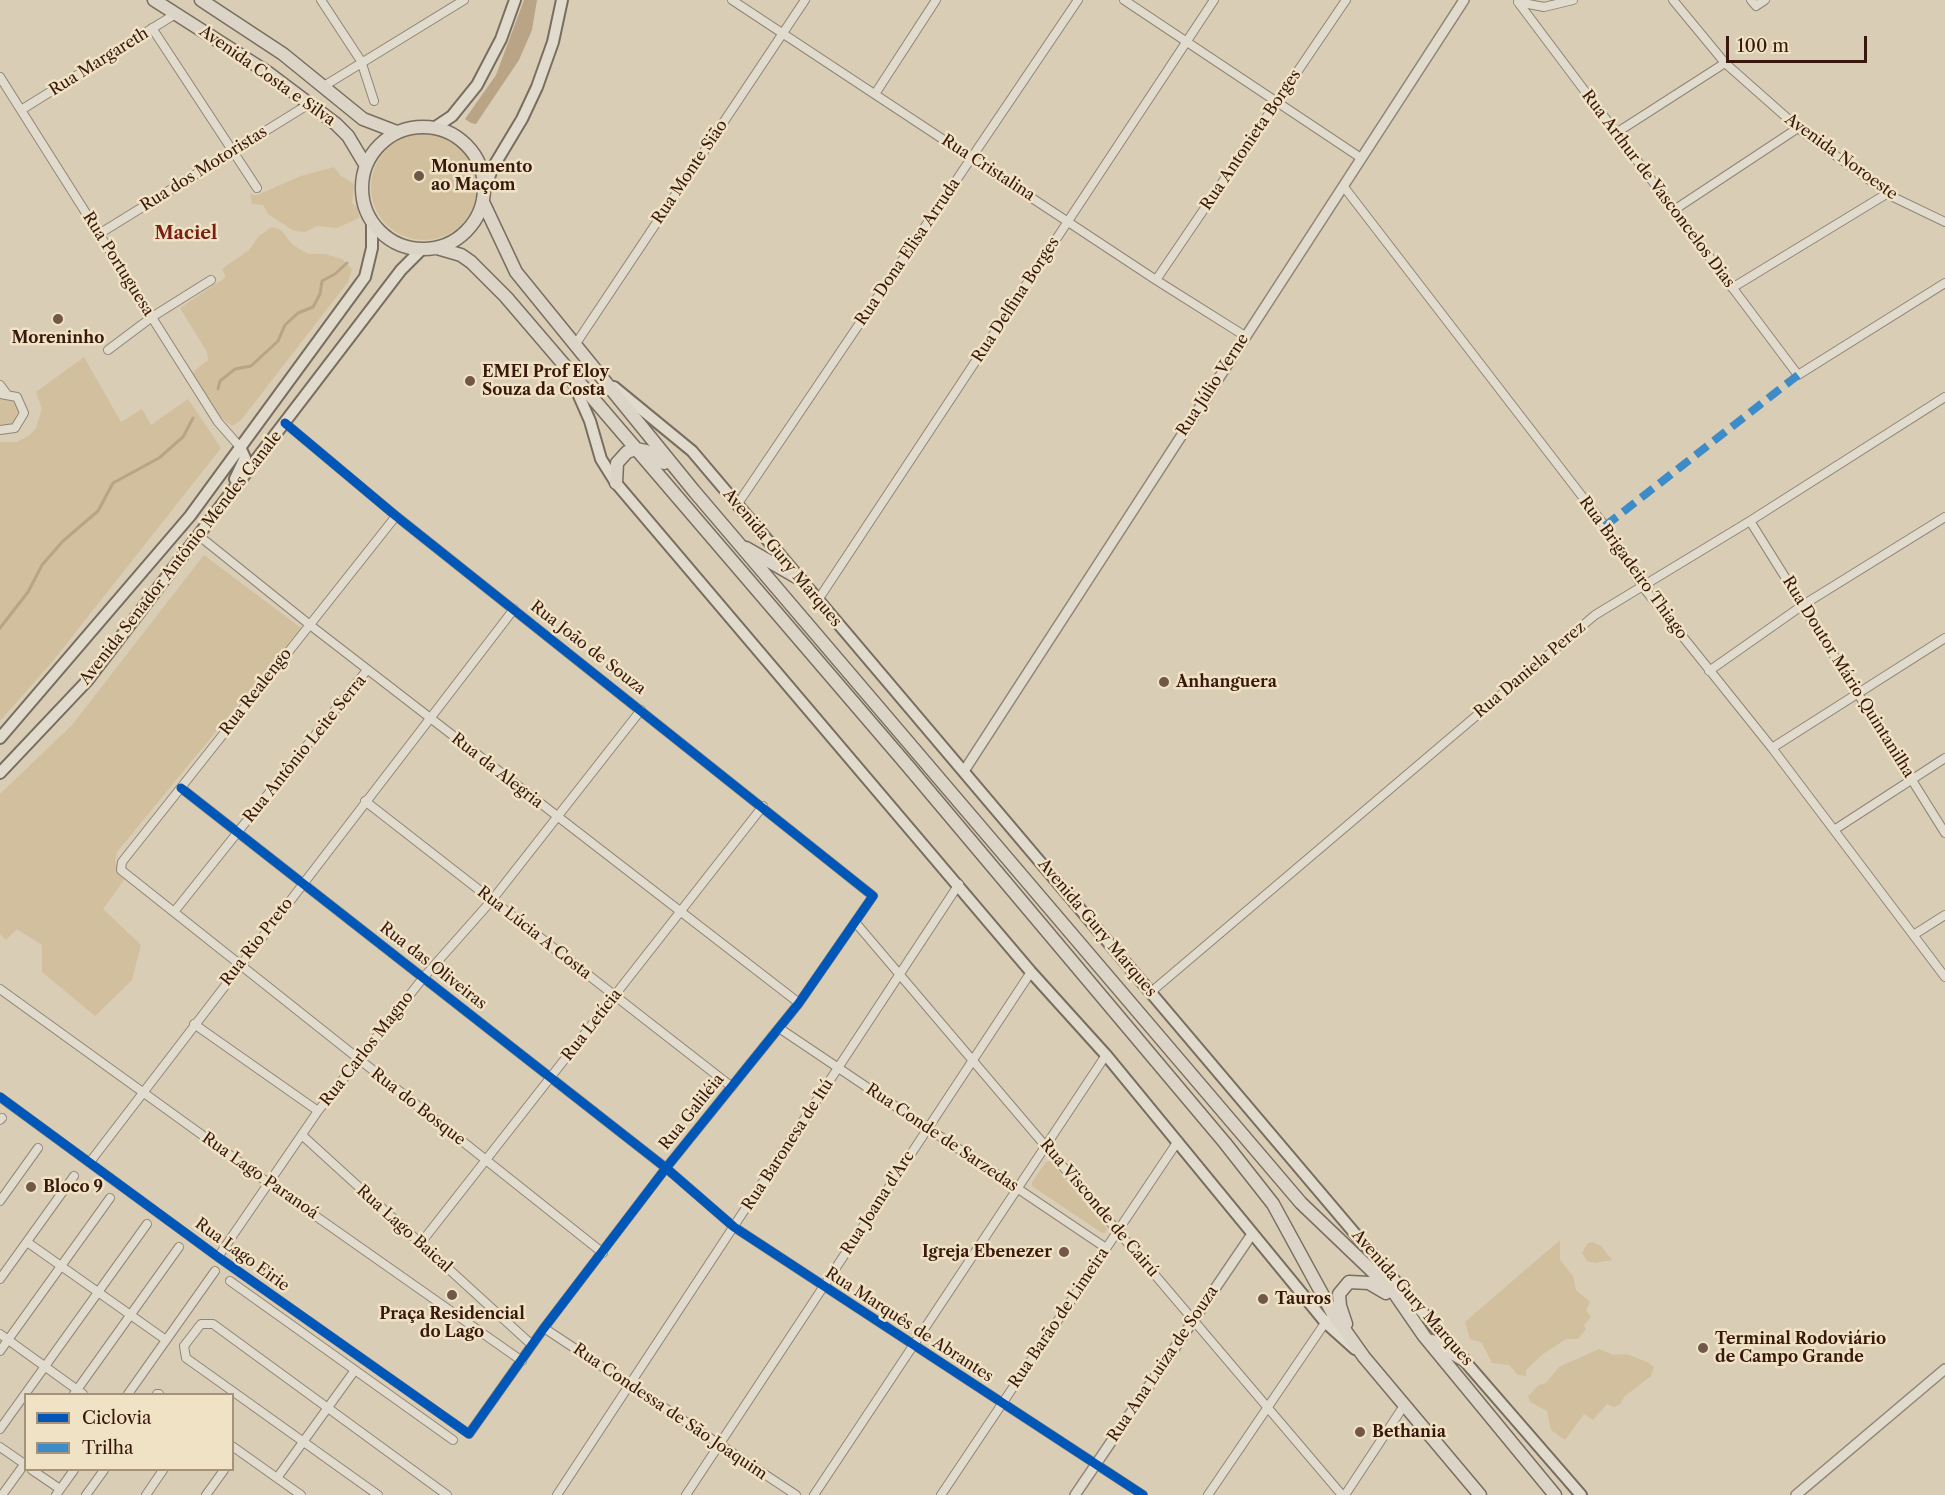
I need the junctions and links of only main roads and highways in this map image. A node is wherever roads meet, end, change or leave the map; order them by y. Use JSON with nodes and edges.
{"nodes":[{"id":1,"x":154,"y":0,"type":"edge"},
{"id":2,"x":201,"y":0,"type":"edge"},
{"id":3,"x":514,"y":0,"type":"edge"},
{"id":4,"x":562,"y":0,"type":"edge"},
{"id":5,"x":434,"y":128,"type":"junction"},
{"id":6,"x":398,"y":132,"type":"junction"},
{"id":7,"x":366,"y":166,"type":"junction"},
{"id":8,"x":485,"y":189,"type":"junction"},
{"id":9,"x":483,"y":202,"type":"junction"},
{"id":10,"x":372,"y":224,"type":"junction"},
{"id":11,"x":437,"y":248,"type":"junction"},
{"id":12,"x":421,"y":250,"type":"junction"},
{"id":13,"x":566,"y":367,"type":"junction"},
{"id":14,"x":599,"y":375,"type":"junction"},
{"id":15,"x":240,"y":447,"type":"junction"},
{"id":16,"x":636,"y":449,"type":"junction"},
{"id":17,"x":616,"y":483,"type":"junction"},
{"id":18,"x":694,"y":491,"type":"junction"},
{"id":19,"x":230,"y":494,"type":"junction"},
{"id":20,"x":190,"y":516,"type":"junction"},
{"id":21,"x":198,"y":535,"type":"junction"},
{"id":22,"x":739,"y":544,"type":"junction"},
{"id":23,"x":800,"y":579,"type":"junction"},
{"id":24,"x":0,"y":738,"type":"edge"},
{"id":25,"x":0,"y":773,"type":"edge"},
{"id":26,"x":1390,"y":1275,"type":"junction"},
{"id":27,"x":1394,"y":1291,"type":"junction"},
{"id":28,"x":1404,"y":1306,"type":"junction"},
{"id":29,"x":1329,"y":1318,"type":"junction"},
{"id":30,"x":1424,"y":1336,"type":"junction"},
{"id":31,"x":1364,"y":1357,"type":"junction"},
{"id":32,"x":1464,"y":1360,"type":"junction"},
{"id":33,"x":1479,"y":1494,"type":"edge"},
{"id":34,"x":1555,"y":1495,"type":"edge"},
{"id":35,"x":1581,"y":1495,"type":"edge"}],
"edges":[{"from":1,"to":7,"type":"main road","name":"Avenida Costa e Silva"},
{"from":2,"to":6,"type":"main road","name":"Avenida Costa e Silva"},
{"from":3,"to":5,"type":"main road"},
{"from":4,"to":8,"type":"main road"},
{"from":5,"to":6,"type":"main road"},
{"from":5,"to":8,"type":"main road"},
{"from":6,"to":7,"type":"main road"},
{"from":7,"to":10,"type":"main road"},
{"from":8,"to":9,"type":"main road"},
{"from":9,"to":11,"type":"main road"},
{"from":9,"to":14,"type":"main road","name":"Avenida Gury Marques"},
{"from":10,"to":12,"type":"main road"},
{"from":10,"to":15,"type":"main road","name":"Avenida Senador Antônio Mendes Canale"},
{"from":11,"to":12,"type":"main road"},
{"from":11,"to":13,"type":"main road"},
{"from":12,"to":19,"type":"main road","name":"Avenida Senador Antônio Mendes Canale"},
{"from":13,"to":16,"type":"main road"},
{"from":13,"to":17,"type":"main road"},
{"from":14,"to":18,"type":"main road","name":"Avenida Gury Marques"},
{"from":14,"to":23,"type":"main road","name":"Avenida Gury Marques"},
{"from":15,"to":19,"type":"main road"},
{"from":15,"to":20,"type":"main road","name":"Avenida Senador Antônio Mendes Canale"},
{"from":16,"to":17,"type":"main road"},
{"from":16,"to":18,"type":"main road"},
{"from":16,"to":29,"type":"main road"},
{"from":17,"to":29,"type":"main road"},
{"from":18,"to":22,"type":"main road","name":"Avenida Gury Marques"},
{"from":19,"to":21,"type":"main road","name":"Avenida Senador Antônio Mendes Canale"},
{"from":20,"to":21,"type":"main road"},
{"from":20,"to":24,"type":"main road","name":"Avenida Senador Antônio Mendes Canale"},
{"from":21,"to":25,"type":"main road","name":"Avenida Senador Antônio Mendes Canale"},
{"from":22,"to":23,"type":"main road"},
{"from":22,"to":27,"type":"main road","name":"Avenida Gury Marques"},
{"from":23,"to":26,"type":"main road","name":"Avenida Gury Marques"},
{"from":26,"to":27,"type":"main road"},
{"from":26,"to":32,"type":"main road","name":"Avenida Gury Marques"},
{"from":27,"to":28,"type":"main road","name":"Avenida Gury Marques"},
{"from":28,"to":30,"type":"main road","name":"Avenida Gury Marques"},
{"from":28,"to":31,"type":"main road"},
{"from":29,"to":31,"type":"main road"},
{"from":30,"to":32,"type":"main road"},
{"from":30,"to":34,"type":"main road","name":"Avenida Gury Marques"},
{"from":31,"to":33,"type":"main road"},
{"from":32,"to":35,"type":"main road","name":"Avenida Gury Marques"}]}
